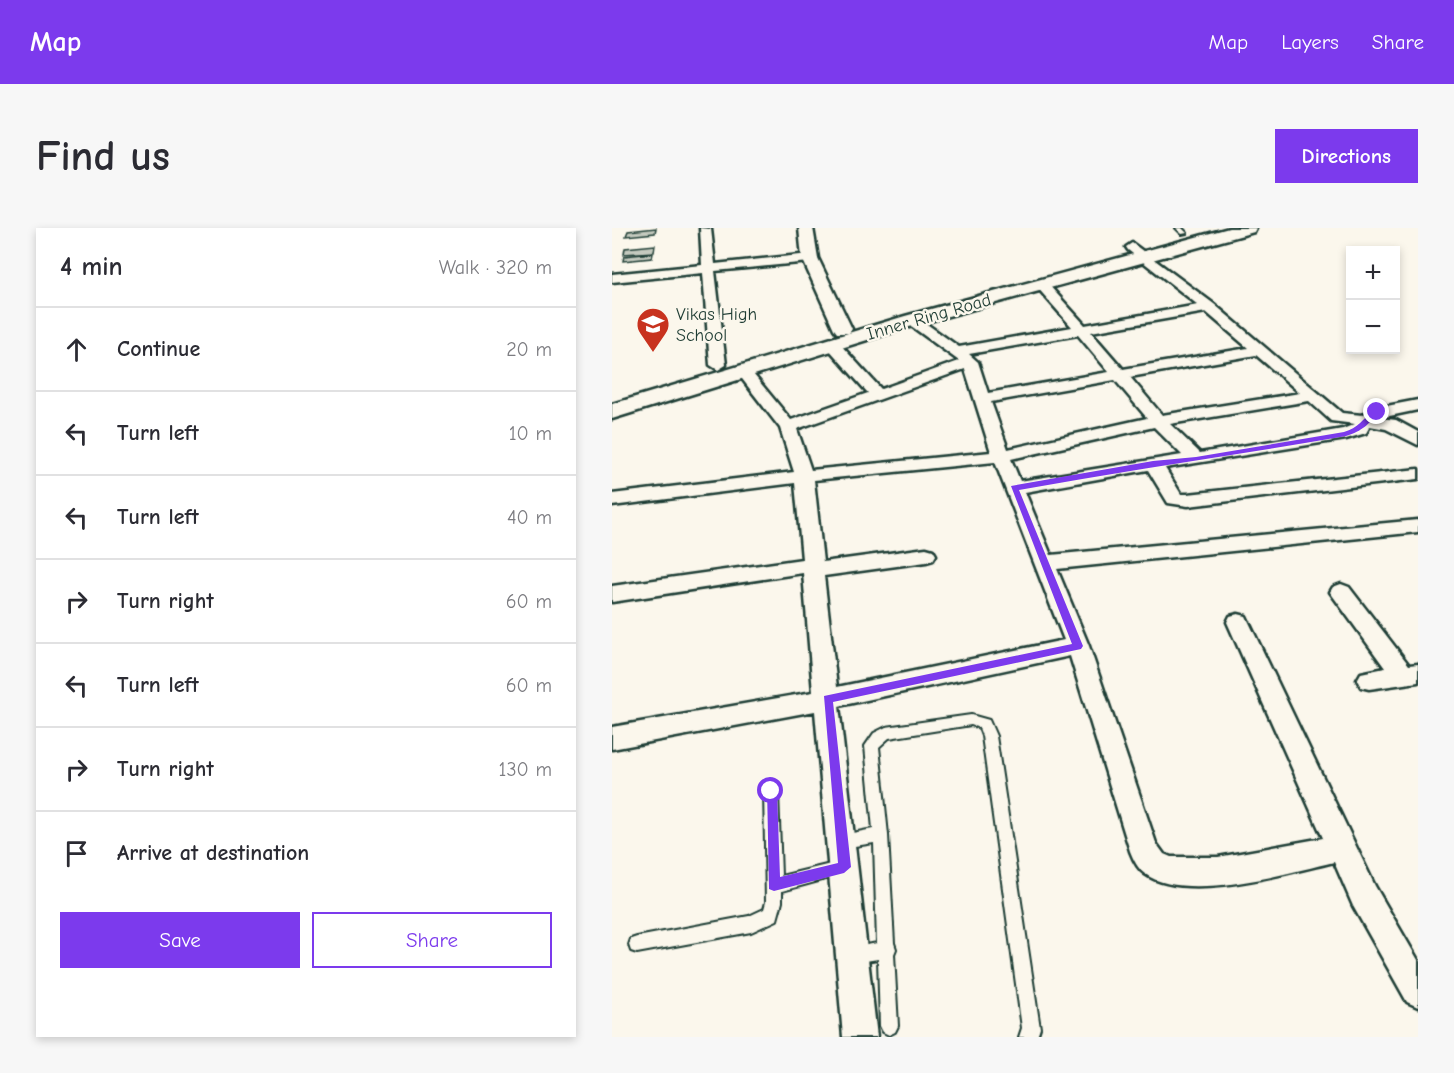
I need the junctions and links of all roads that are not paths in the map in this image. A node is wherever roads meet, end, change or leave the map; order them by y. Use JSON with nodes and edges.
{"nodes":[{"id":1,"x":806,"y":228,"type":"edge"},
{"id":2,"x":1203,"y":228,"type":"edge"},
{"id":3,"x":1248,"y":228,"type":"edge"},
{"id":4,"x":705,"y":229,"type":"edge"},
{"id":5,"x":1182,"y":231,"type":"edge"},
{"id":6,"x":1139,"y":252,"type":"junction"},
{"id":7,"x":810,"y":258,"type":"junction"},
{"id":8,"x":707,"y":268,"type":"junction"},
{"id":9,"x":612,"y":278,"type":"edge"},
{"id":10,"x":1042,"y":286,"type":"junction"},
{"id":11,"x":1209,"y":307,"type":"junction"},
{"id":12,"x":912,"y":320,"type":"junction"},
{"id":13,"x":1081,"y":328,"type":"junction"},
{"id":14,"x":838,"y":337,"type":"junction"},
{"id":15,"x":1260,"y":350,"type":"junction"},
{"id":16,"x":964,"y":357,"type":"junction"},
{"id":17,"x":718,"y":365,"type":"junction"},
{"id":18,"x":744,"y":372,"type":"junction"},
{"id":19,"x":1119,"y":375,"type":"junction"},
{"id":20,"x":877,"y":394,"type":"junction"},
{"id":21,"x":1312,"y":396,"type":"junction"},
{"id":22,"x":612,"y":397,"type":"edge"},
{"id":23,"x":981,"y":399,"type":"junction"},
{"id":24,"x":1418,"y":405,"type":"edge"},
{"id":25,"x":612,"y":412,"type":"edge"},
{"id":26,"x":1158,"y":421,"type":"junction"},
{"id":27,"x":1365,"y":421,"type":"junction"},
{"id":28,"x":788,"y":427,"type":"junction"},
{"id":29,"x":1418,"y":440,"type":"edge"},
{"id":30,"x":1001,"y":456,"type":"junction"},
{"id":31,"x":1196,"y":459,"type":"junction"},
{"id":32,"x":1153,"y":464,"type":"junction"},
{"id":33,"x":1418,"y":474,"type":"edge"},
{"id":34,"x":804,"y":476,"type":"junction"},
{"id":35,"x":1014,"y":488,"type":"junction"},
{"id":36,"x":612,"y":500,"type":"edge"},
{"id":37,"x":1418,"y":526,"type":"edge"},
{"id":38,"x":926,"y":555,"type":"dead end"},
{"id":39,"x":1044,"y":563,"type":"junction"},
{"id":40,"x":813,"y":567,"type":"junction"},
{"id":41,"x":1341,"y":592,"type":"dead end"},
{"id":42,"x":612,"y":594,"type":"edge"},
{"id":43,"x":1238,"y":622,"type":"dead end"},
{"id":44,"x":1078,"y":646,"type":"junction"},
{"id":45,"x":1411,"y":674,"type":"edge"},
{"id":46,"x":1369,"y":680,"type":"dead end"},
{"id":47,"x":828,"y":699,"type":"junction"},
{"id":48,"x":612,"y":738,"type":"edge"},
{"id":49,"x":771,"y":791,"type":"dead end"},
{"id":50,"x":881,"y":835,"type":"junction"},
{"id":51,"x":842,"y":841,"type":"junction"},
{"id":52,"x":1341,"y":847,"type":"junction"},
{"id":53,"x":844,"y":867,"type":"junction"},
{"id":54,"x":774,"y":885,"type":"junction"},
{"id":55,"x":637,"y":945,"type":"dead end"},
{"id":56,"x":888,"y":949,"type":"junction"},
{"id":57,"x":852,"y":955,"type":"junction"},
{"id":58,"x":1418,"y":991,"type":"edge"},
{"id":59,"x":860,"y":1034,"type":"edge"},
{"id":60,"x":1028,"y":1037,"type":"edge"}],
"edges":[{"from":1,"to":7,"type":"street"},
{"from":2,"to":5,"type":"highway","name":"Inner Ring Road"},
{"from":3,"to":6,"type":"highway","name":"Inner Ring Road"},
{"from":4,"to":8,"type":"street"},
{"from":5,"to":6,"type":"highway","name":"Inner Ring Road"},
{"from":6,"to":10,"type":"highway","name":"Inner Ring Road"},
{"from":6,"to":11,"type":"street"},
{"from":6,"to":14,"type":"highway","name":"Inner Ring Road"},
{"from":7,"to":8,"type":"street"},
{"from":7,"to":14,"type":"street"},
{"from":8,"to":9,"type":"street"},
{"from":8,"to":17,"type":"street"},
{"from":10,"to":12,"type":"highway","name":"Inner Ring Road"},
{"from":10,"to":13,"type":"street"},
{"from":11,"to":13,"type":"street"},
{"from":11,"to":15,"type":"street"},
{"from":12,"to":14,"type":"highway","name":"Inner Ring Road"},
{"from":12,"to":16,"type":"street"},
{"from":13,"to":16,"type":"street"},
{"from":13,"to":19,"type":"street"},
{"from":14,"to":17,"type":"highway","name":"Inner Ring Road"},
{"from":14,"to":18,"type":"highway","name":"Inner Ring Road"},
{"from":14,"to":20,"type":"street"},
{"from":15,"to":19,"type":"street"},
{"from":15,"to":21,"type":"street"},
{"from":16,"to":20,"type":"street"},
{"from":16,"to":23,"type":"street"},
{"from":17,"to":22,"type":"highway","name":"Inner Ring Road"},
{"from":18,"to":25,"type":"highway","name":"Inner Ring Road"},
{"from":18,"to":28,"type":"street"},
{"from":19,"to":23,"type":"street"},
{"from":19,"to":26,"type":"street"},
{"from":20,"to":28,"type":"street"},
{"from":21,"to":26,"type":"street"},
{"from":21,"to":27,"type":"street"},
{"from":23,"to":30,"type":"street"},
{"from":24,"to":27,"type":"street"},
{"from":26,"to":30,"type":"street"},
{"from":26,"to":31,"type":"street"},
{"from":27,"to":29,"type":"street"},
{"from":27,"to":31,"type":"street"},
{"from":28,"to":34,"type":"street"},
{"from":30,"to":34,"type":"street"},
{"from":30,"to":35,"type":"street"},
{"from":31,"to":32,"type":"street"},
{"from":32,"to":33,"type":"street"},
{"from":32,"to":35,"type":"street"},
{"from":34,"to":36,"type":"street"},
{"from":34,"to":40,"type":"street"},
{"from":35,"to":39,"type":"street"},
{"from":37,"to":39,"type":"street"},
{"from":38,"to":40,"type":"street"},
{"from":39,"to":44,"type":"street"},
{"from":40,"to":42,"type":"street"},
{"from":40,"to":47,"type":"street"},
{"from":41,"to":45,"type":"street"},
{"from":43,"to":52,"type":"street"},
{"from":44,"to":47,"type":"street"},
{"from":44,"to":52,"type":"street"},
{"from":45,"to":46,"type":"street"},
{"from":47,"to":48,"type":"street"},
{"from":47,"to":51,"type":"street"},
{"from":49,"to":54,"type":"lane"},
{"from":50,"to":51,"type":"lane"},
{"from":50,"to":56,"type":"lane"},
{"from":50,"to":60,"type":"lane"},
{"from":51,"to":53,"type":"street"},
{"from":52,"to":58,"type":"street"},
{"from":53,"to":54,"type":"lane"},
{"from":53,"to":57,"type":"street"},
{"from":54,"to":55,"type":"lane"},
{"from":56,"to":57,"type":"lane"},
{"from":56,"to":59,"type":"lane"},
{"from":57,"to":59,"type":"street"}]}
